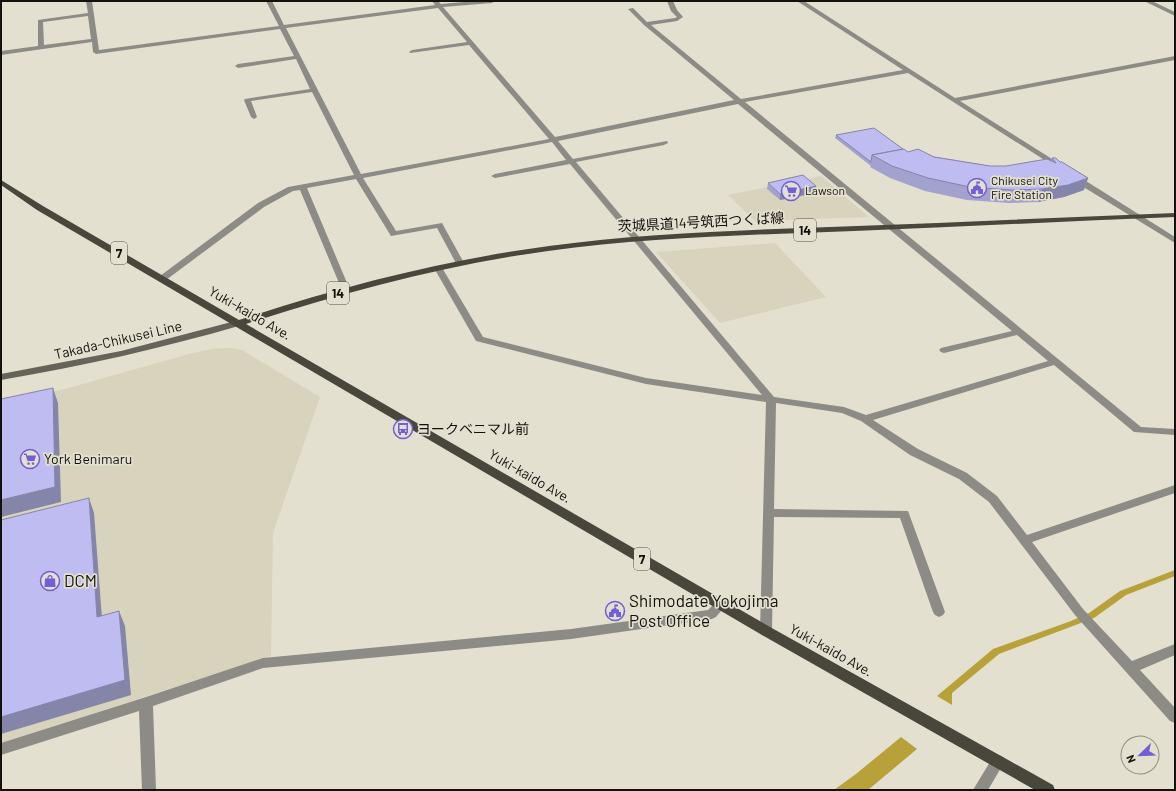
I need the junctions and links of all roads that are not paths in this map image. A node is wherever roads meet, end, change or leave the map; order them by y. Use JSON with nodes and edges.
{"nodes":[{"id":1,"x":89,"y":1,"type":"edge"},
{"id":2,"x":269,"y":1,"type":"edge"},
{"id":3,"x":492,"y":1,"type":"edge"},
{"id":4,"x":670,"y":1,"type":"edge"},
{"id":5,"x":800,"y":1,"type":"edge"},
{"id":6,"x":1146,"y":1,"type":"edge"},
{"id":7,"x":437,"y":3,"type":"edge"},
{"id":8,"x":631,"y":9,"type":"dead end"},
{"id":9,"x":91,"y":14,"type":"junction"},
{"id":10,"x":1175,"y":14,"type":"edge"},
{"id":11,"x":646,"y":24,"type":"junction"},
{"id":12,"x":283,"y":27,"type":"junction"},
{"id":13,"x":94,"y":40,"type":"junction"},
{"id":14,"x":471,"y":43,"type":"junction"},
{"id":15,"x":42,"y":47,"type":"junction"},
{"id":16,"x":412,"y":52,"type":"dead end"},
{"id":17,"x":1,"y":53,"type":"edge"},
{"id":18,"x":298,"y":57,"type":"junction"},
{"id":19,"x":1175,"y":58,"type":"edge"},
{"id":20,"x":238,"y":66,"type":"dead end"},
{"id":21,"x":908,"y":71,"type":"junction"},
{"id":22,"x":315,"y":90,"type":"junction"},
{"id":23,"x":954,"y":100,"type":"junction"},
{"id":24,"x":741,"y":101,"type":"junction"},
{"id":25,"x":254,"y":116,"type":"dead end"},
{"id":26,"x":553,"y":140,"type":"junction"},
{"id":27,"x":664,"y":143,"type":"dead end"},
{"id":28,"x":572,"y":161,"type":"junction"},
{"id":29,"x":358,"y":176,"type":"junction"},
{"id":30,"x":495,"y":176,"type":"dead end"},
{"id":31,"x":1,"y":182,"type":"edge"},
{"id":32,"x":303,"y":187,"type":"junction"},
{"id":33,"x":1175,"y":215,"type":"edge"},
{"id":34,"x":1136,"y":217,"type":"junction"},
{"id":35,"x":892,"y":227,"type":"junction"},
{"id":36,"x":637,"y":238,"type":"junction"},
{"id":37,"x":1175,"y":241,"type":"edge"},
{"id":38,"x":460,"y":263,"type":"junction"},
{"id":39,"x":438,"y":268,"type":"junction"},
{"id":40,"x":163,"y":278,"type":"junction"},
{"id":41,"x":346,"y":290,"type":"junction"},
{"id":42,"x":239,"y":323,"type":"junction"},
{"id":43,"x":1019,"y":332,"type":"junction"},
{"id":44,"x":944,"y":350,"type":"dead end"},
{"id":45,"x":1055,"y":362,"type":"junction"},
{"id":46,"x":1,"y":376,"type":"edge"},
{"id":47,"x":771,"y":400,"type":"junction"},
{"id":48,"x":864,"y":419,"type":"junction"},
{"id":49,"x":1175,"y":432,"type":"edge"},
{"id":50,"x":1175,"y":489,"type":"edge"},
{"id":51,"x":768,"y":513,"type":"junction"},
{"id":52,"x":1024,"y":540,"type":"junction"},
{"id":53,"x":721,"y":604,"type":"junction"},
{"id":54,"x":939,"y":612,"type":"dead end"},
{"id":55,"x":766,"y":631,"type":"junction"},
{"id":56,"x":1175,"y":649,"type":"edge"},
{"id":57,"x":1130,"y":668,"type":"junction"},
{"id":58,"x":146,"y":703,"type":"junction"},
{"id":59,"x":1175,"y":717,"type":"edge"},
{"id":60,"x":1,"y":749,"type":"edge"},
{"id":61,"x":998,"y":761,"type":"junction"},
{"id":62,"x":149,"y":790,"type":"edge"},
{"id":63,"x":980,"y":790,"type":"edge"},
{"id":64,"x":1048,"y":790,"type":"edge"}],
"edges":[{"from":1,"to":9,"type":"street"},
{"from":2,"to":12,"type":"street"},
{"from":3,"to":7,"type":"street"},
{"from":4,"to":11,"type":"street"},
{"from":5,"to":21,"type":"street"},
{"from":6,"to":10,"type":"street"},
{"from":7,"to":12,"type":"street"},
{"from":7,"to":14,"type":"street"},
{"from":8,"to":11,"type":"street"},
{"from":9,"to":13,"type":"street"},
{"from":9,"to":15,"type":"street"},
{"from":11,"to":24,"type":"street"},
{"from":12,"to":13,"type":"street"},
{"from":12,"to":18,"type":"street"},
{"from":13,"to":15,"type":"street"},
{"from":14,"to":16,"type":"street"},
{"from":14,"to":26,"type":"street"},
{"from":15,"to":17,"type":"street"},
{"from":18,"to":20,"type":"street"},
{"from":18,"to":22,"type":"street"},
{"from":19,"to":23,"type":"street"},
{"from":21,"to":23,"type":"street"},
{"from":21,"to":24,"type":"street"},
{"from":22,"to":25,"type":"street"},
{"from":22,"to":29,"type":"street"},
{"from":23,"to":34,"type":"street"},
{"from":24,"to":26,"type":"street"},
{"from":24,"to":35,"type":"street"},
{"from":26,"to":28,"type":"street"},
{"from":26,"to":29,"type":"street"},
{"from":27,"to":28,"type":"street"},
{"from":28,"to":30,"type":"street"},
{"from":28,"to":36,"type":"street"},
{"from":29,"to":32,"type":"street"},
{"from":29,"to":38,"type":"street"},
{"from":31,"to":40,"type":"main road","name":"Yuki-kaido Ave.","number":"7"},
{"from":32,"to":40,"type":"street"},
{"from":32,"to":41,"type":"street"},
{"from":33,"to":34,"type":"main road","name":"茨城県道14号筑西つくば線","number":"14"},
{"from":34,"to":35,"type":"main road","name":"茨城県道14号筑西つくば線","number":"14"},
{"from":34,"to":37,"type":"street"},
{"from":35,"to":36,"type":"main road","name":"茨城県道14号筑西つくば線","number":"14"},
{"from":35,"to":43,"type":"street"},
{"from":36,"to":38,"type":"main road","name":"茨城県道14号筑西つくば線","number":"14"},
{"from":36,"to":47,"type":"street"},
{"from":38,"to":39,"type":"main road","name":"茨城県道14号筑西つくば線","number":"14"},
{"from":39,"to":41,"type":"main road","name":"茨城県道14号筑西つくば線","number":"14"},
{"from":39,"to":47,"type":"street"},
{"from":40,"to":42,"type":"main road","name":"Yuki-kaido Ave.","number":"7"},
{"from":41,"to":42,"type":"main road","name":"茨城県道14号筑西つくば線","number":"14"},
{"from":42,"to":46,"type":"main road","name":"Takada-Chikusei Line"},
{"from":42,"to":53,"type":"main road","name":"Yuki-kaido Ave.","number":"7"},
{"from":43,"to":44,"type":"street"},
{"from":43,"to":45,"type":"street"},
{"from":45,"to":48,"type":"street"},
{"from":45,"to":49,"type":"street"},
{"from":47,"to":48,"type":"street"},
{"from":47,"to":51,"type":"street"},
{"from":48,"to":52,"type":"street"},
{"from":50,"to":52,"type":"street"},
{"from":51,"to":54,"type":"street"},
{"from":51,"to":55,"type":"street"},
{"from":52,"to":57,"type":"street"},
{"from":53,"to":55,"type":"main road","name":"Yuki-kaido Ave.","number":"7"},
{"from":53,"to":58,"type":"street"},
{"from":55,"to":61,"type":"main road","name":"Yuki-kaido Ave.","number":"7"},
{"from":56,"to":57,"type":"street"},
{"from":57,"to":59,"type":"street"},
{"from":58,"to":60,"type":"street"},
{"from":58,"to":62,"type":"street"},
{"from":61,"to":63,"type":"street"},
{"from":61,"to":64,"type":"main road","name":"Yuki-kaido Ave.","number":"7"}]}
